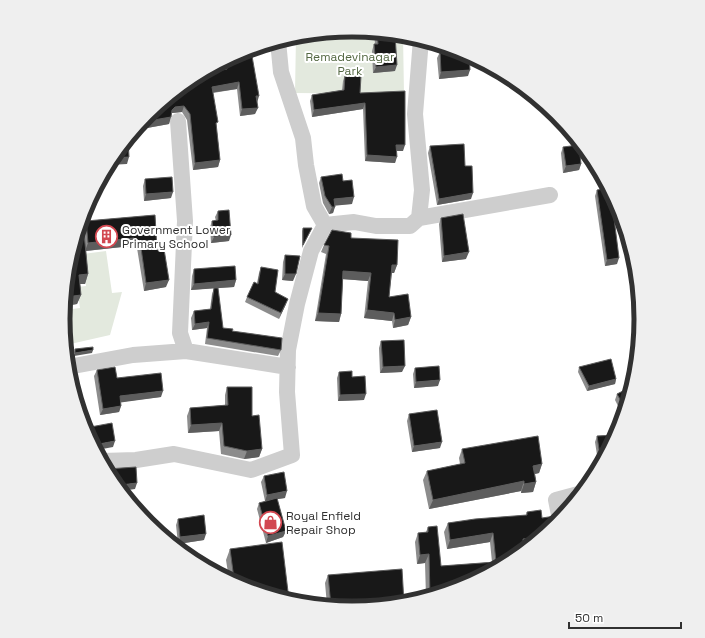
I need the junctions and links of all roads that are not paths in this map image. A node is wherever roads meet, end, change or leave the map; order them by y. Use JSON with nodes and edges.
{"nodes":[{"id":1,"x":420,"y":46,"type":"edge"},
{"id":2,"x":279,"y":47,"type":"edge"},
{"id":3,"x":178,"y":121,"type":"dead end"},
{"id":4,"x":550,"y":194,"type":"dead end"},
{"id":5,"x":418,"y":218,"type":"junction"},
{"id":6,"x":325,"y":226,"type":"junction"},
{"id":7,"x":186,"y":352,"type":"junction"},
{"id":8,"x":75,"y":367,"type":"edge"},
{"id":9,"x":288,"y":367,"type":"junction"},
{"id":10,"x":109,"y":461,"type":"edge"},
{"id":11,"x":572,"y":496,"type":"edge"},
{"id":12,"x":558,"y":512,"type":"edge"}],
"edges":[{"from":1,"to":5,"type":"street"},
{"from":2,"to":6,"type":"street"},
{"from":3,"to":7,"type":"street"},
{"from":4,"to":5,"type":"street"},
{"from":5,"to":6,"type":"street"},
{"from":6,"to":9,"type":"street"},
{"from":7,"to":8,"type":"street"},
{"from":7,"to":9,"type":"street"},
{"from":9,"to":10,"type":"street"},
{"from":11,"to":12,"type":"street"}]}
